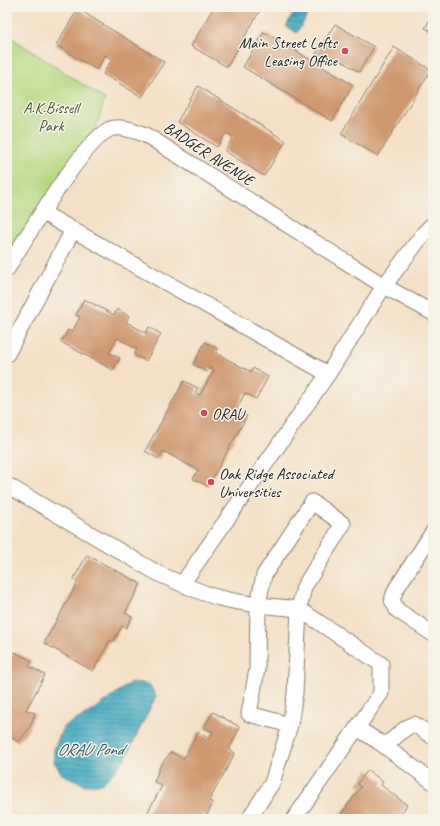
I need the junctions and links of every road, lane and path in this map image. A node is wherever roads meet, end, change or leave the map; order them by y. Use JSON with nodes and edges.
{"nodes":[{"id":1,"x":43,"y":212,"type":"junction"},
{"id":2,"x":433,"y":224,"type":"edge"},
{"id":3,"x":73,"y":230,"type":"junction"},
{"id":4,"x":7,"y":269,"type":"edge"},
{"id":5,"x":384,"y":286,"type":"junction"},
{"id":6,"x":433,"y":313,"type":"edge"},
{"id":7,"x":7,"y":354,"type":"edge"},
{"id":8,"x":328,"y":374,"type":"junction"},
{"id":9,"x":7,"y":485,"type":"edge"},
{"id":10,"x":433,"y":532,"type":"edge"},
{"id":11,"x":182,"y":584,"type":"junction"},
{"id":12,"x":258,"y":604,"type":"junction"},
{"id":13,"x":299,"y":609,"type":"junction"},
{"id":14,"x":433,"y":634,"type":"edge"},
{"id":15,"x":290,"y":725,"type":"junction"},
{"id":16,"x":357,"y":728,"type":"junction"},
{"id":17,"x":433,"y":737,"type":"edge"},
{"id":18,"x":380,"y":742,"type":"junction"},
{"id":19,"x":433,"y":782,"type":"edge"},
{"id":20,"x":249,"y":819,"type":"edge"},
{"id":21,"x":294,"y":819,"type":"edge"}],
"edges":[{"from":1,"to":3,"type":"street"},
{"from":1,"to":4,"type":"street","name":"BADGER AVENUE"},
{"from":1,"to":5,"type":"street","name":"BADGER AVENUE"},
{"from":2,"to":5,"type":"street"},
{"from":3,"to":7,"type":"street"},
{"from":3,"to":8,"type":"street"},
{"from":5,"to":6,"type":"street","name":"BADGER AVENUE"},
{"from":5,"to":8,"type":"street"},
{"from":8,"to":11,"type":"street"},
{"from":9,"to":11,"type":"street"},
{"from":10,"to":14,"type":"street"},
{"from":11,"to":12,"type":"street"},
{"from":12,"to":13,"type":"street"},
{"from":12,"to":13,"type":"street"},
{"from":12,"to":15,"type":"street"},
{"from":13,"to":15,"type":"street"},
{"from":13,"to":16,"type":"street"},
{"from":15,"to":20,"type":"street"},
{"from":16,"to":18,"type":"street"},
{"from":16,"to":21,"type":"street"},
{"from":17,"to":18,"type":"street"},
{"from":18,"to":19,"type":"street"}]}
